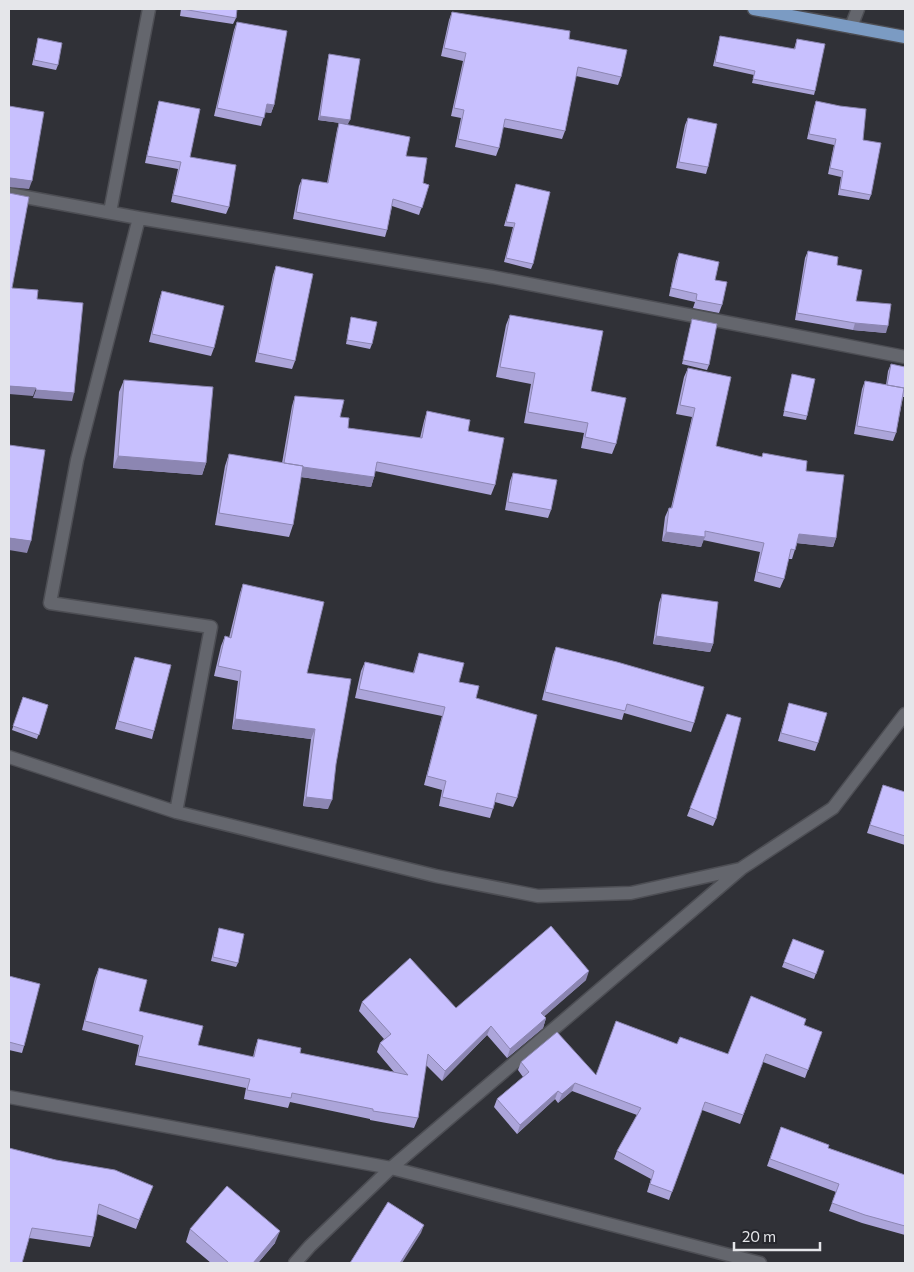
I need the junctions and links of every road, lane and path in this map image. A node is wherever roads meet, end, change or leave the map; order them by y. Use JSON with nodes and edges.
{"nodes":[{"id":1,"x":149,"y":9,"type":"edge"},
{"id":2,"x":754,"y":9,"type":"edge"},
{"id":3,"x":858,"y":9,"type":"edge"},
{"id":4,"x":851,"y":27,"type":"junction"},
{"id":5,"x":905,"y":37,"type":"edge"},
{"id":6,"x":9,"y":194,"type":"edge"},
{"id":7,"x":110,"y":212,"type":"junction"},
{"id":8,"x":139,"y":218,"type":"junction"},
{"id":9,"x":905,"y":357,"type":"edge"},
{"id":10,"x":905,"y":714,"type":"edge"},
{"id":11,"x":9,"y":757,"type":"edge"},
{"id":12,"x":176,"y":812,"type":"junction"},
{"id":13,"x":742,"y":868,"type":"junction"},
{"id":14,"x":9,"y":1097,"type":"edge"},
{"id":15,"x":391,"y":1168,"type":"junction"},
{"id":16,"x":295,"y":1263,"type":"edge"},
{"id":17,"x":760,"y":1263,"type":"edge"}],
"edges":[{"from":1,"to":7,"type":"street"},
{"from":2,"to":4,"type":"main road"},
{"from":3,"to":4,"type":"street"},
{"from":4,"to":5,"type":"main road"},
{"from":6,"to":7,"type":"street"},
{"from":7,"to":8,"type":"street"},
{"from":8,"to":9,"type":"street"},
{"from":8,"to":12,"type":"street"},
{"from":10,"to":13,"type":"street"},
{"from":11,"to":12,"type":"street"},
{"from":12,"to":13,"type":"street"},
{"from":13,"to":15,"type":"street"},
{"from":14,"to":15,"type":"street"},
{"from":15,"to":16,"type":"street"},
{"from":15,"to":17,"type":"street"}]}
